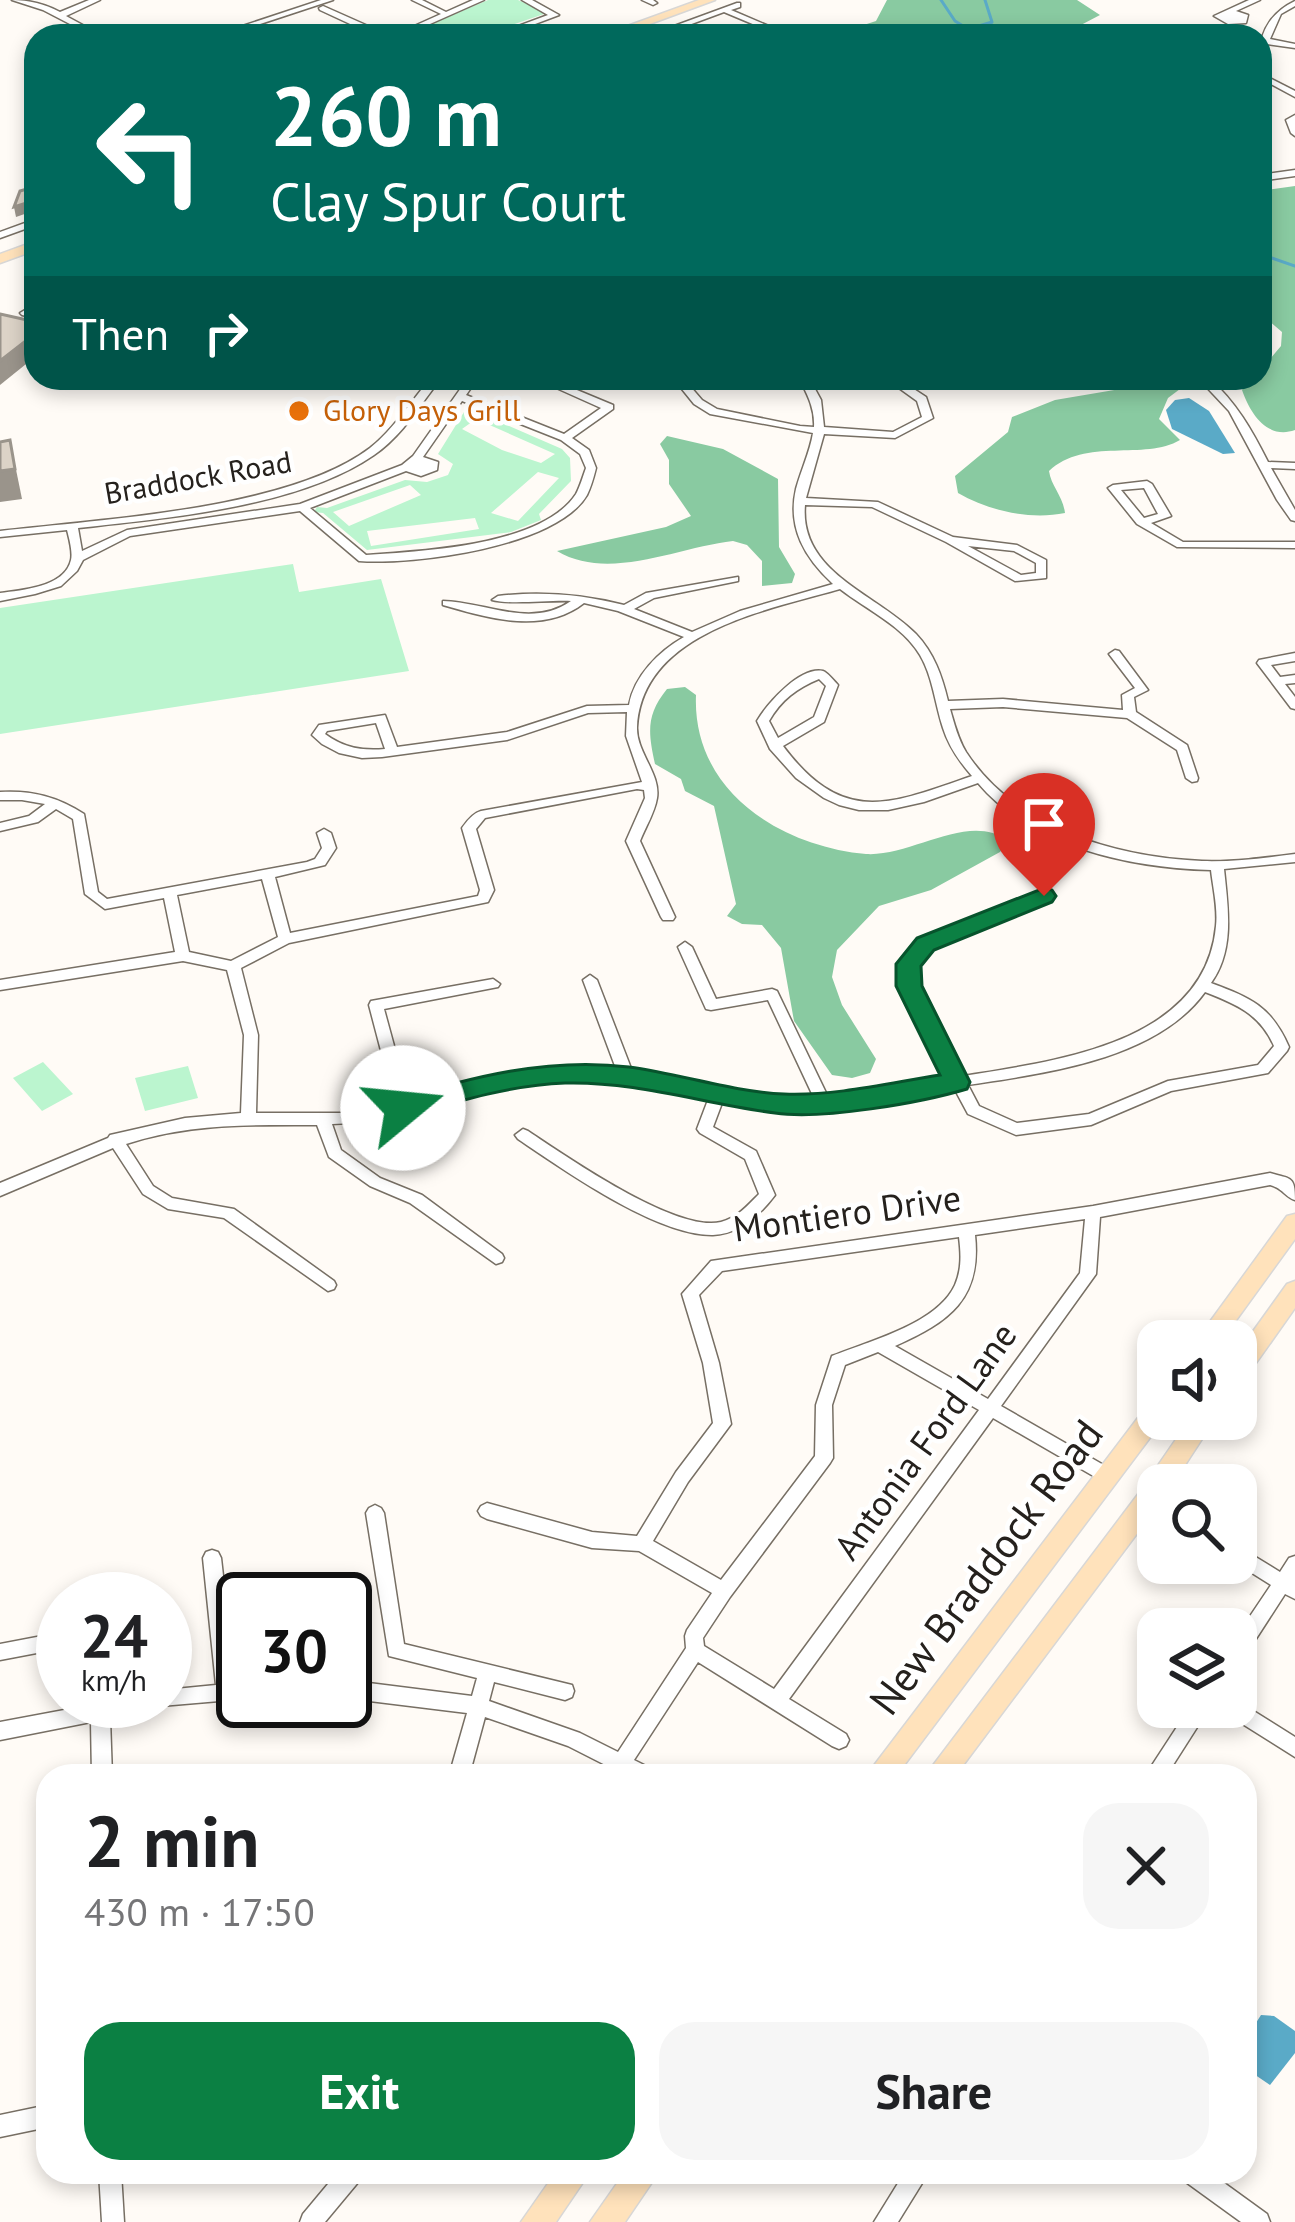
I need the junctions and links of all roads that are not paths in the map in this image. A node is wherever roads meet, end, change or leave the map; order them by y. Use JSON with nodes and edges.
{"nodes":[{"id":1,"x":16,"y":0,"type":"edge"},
{"id":2,"x":96,"y":0,"type":"edge"},
{"id":3,"x":416,"y":0,"type":"edge"},
{"id":4,"x":480,"y":0,"type":"edge"},
{"id":5,"x":526,"y":0,"type":"edge"},
{"id":6,"x":710,"y":0,"type":"edge"},
{"id":7,"x":1225,"y":0,"type":"edge"},
{"id":8,"x":1256,"y":0,"type":"edge"},
{"id":9,"x":1295,"y":3,"type":"edge"},
{"id":10,"x":326,"y":4,"type":"edge"},
{"id":11,"x":737,"y":5,"type":"dead end"},
{"id":12,"x":1243,"y":5,"type":"junction"},
{"id":13,"x":725,"y":10,"type":"junction"},
{"id":14,"x":1228,"y":11,"type":"dead end"},
{"id":15,"x":442,"y":12,"type":"junction"},
{"id":16,"x":1278,"y":13,"type":"junction"},
{"id":17,"x":61,"y":15,"type":"junction"},
{"id":18,"x":77,"y":24,"type":"edge"},
{"id":19,"x":257,"y":24,"type":"edge"},
{"id":20,"x":362,"y":24,"type":"edge"},
{"id":21,"x":419,"y":24,"type":"edge"},
{"id":22,"x":529,"y":24,"type":"edge"},
{"id":23,"x":641,"y":24,"type":"edge"},
{"id":24,"x":685,"y":24,"type":"edge"},
{"id":25,"x":759,"y":24,"type":"edge"},
{"id":26,"x":1272,"y":25,"type":"edge"},
{"id":27,"x":1295,"y":33,"type":"edge"},
{"id":28,"x":1293,"y":45,"type":"edge"},
{"id":29,"x":1295,"y":118,"type":"edge"},
{"id":30,"x":1295,"y":133,"type":"edge"},
{"id":31,"x":24,"y":226,"type":"edge"},
{"id":32,"x":20,"y":227,"type":"junction"},
{"id":33,"x":24,"y":230,"type":"edge"},
{"id":34,"x":0,"y":235,"type":"edge"},
{"id":35,"x":426,"y":390,"type":"edge"},
{"id":36,"x":463,"y":390,"type":"edge"},
{"id":37,"x":568,"y":390,"type":"edge"},
{"id":38,"x":689,"y":390,"type":"edge"},
{"id":39,"x":812,"y":390,"type":"edge"},
{"id":40,"x":908,"y":390,"type":"edge"},
{"id":41,"x":1215,"y":390,"type":"edge"},
{"id":42,"x":459,"y":395,"type":"junction"},
{"id":43,"x":822,"y":430,"type":"junction"},
{"id":44,"x":566,"y":438,"type":"junction"},
{"id":45,"x":1264,"y":465,"type":"junction"},
{"id":46,"x":1295,"y":466,"type":"edge"},
{"id":47,"x":800,"y":501,"type":"junction"},
{"id":48,"x":302,"y":507,"type":"junction"},
{"id":49,"x":1295,"y":518,"type":"edge"},
{"id":50,"x":1141,"y":521,"type":"dead end"},
{"id":51,"x":72,"y":525,"type":"junction"},
{"id":52,"x":0,"y":534,"type":"edge"},
{"id":53,"x":950,"y":540,"type":"junction"},
{"id":54,"x":1295,"y":545,"type":"edge"},
{"id":55,"x":78,"y":558,"type":"junction"},
{"id":56,"x":734,"y":579,"type":"dead end"},
{"id":57,"x":841,"y":585,"type":"junction"},
{"id":58,"x":0,"y":597,"type":"edge"},
{"id":59,"x":582,"y":599,"type":"junction"},
{"id":60,"x":498,"y":600,"type":"dead end"},
{"id":61,"x":447,"y":603,"type":"dead end"},
{"id":62,"x":629,"y":607,"type":"junction"},
{"id":63,"x":693,"y":637,"type":"junction"},
{"id":64,"x":1115,"y":653,"type":"dead end"},
{"id":65,"x":1295,"y":657,"type":"edge"},
{"id":66,"x":1295,"y":679,"type":"edge"},
{"id":67,"x":1276,"y":681,"type":"junction"},
{"id":68,"x":1295,"y":704,"type":"edge"},
{"id":69,"x":945,"y":705,"type":"junction"},
{"id":70,"x":632,"y":709,"type":"junction"},
{"id":71,"x":1130,"y":714,"type":"junction"},
{"id":72,"x":774,"y":746,"type":"junction"},
{"id":73,"x":392,"y":752,"type":"junction"},
{"id":74,"x":979,"y":778,"type":"junction"},
{"id":75,"x":1192,"y":778,"type":"dead end"},
{"id":76,"x":651,"y":787,"type":"junction"},
{"id":77,"x":0,"y":796,"type":"edge"},
{"id":78,"x":57,"y":802,"type":"junction"},
{"id":79,"x":0,"y":827,"type":"edge"},
{"id":80,"x":324,"y":833,"type":"dead end"},
{"id":81,"x":1295,"y":858,"type":"edge"},
{"id":82,"x":1217,"y":866,"type":"junction"},
{"id":83,"x":267,"y":874,"type":"junction"},
{"id":84,"x":170,"y":894,"type":"junction"},
{"id":85,"x":1044,"y":896,"type":"dead end"},
{"id":86,"x":668,"y":916,"type":"dead end"},
{"id":87,"x":285,"y":939,"type":"junction"},
{"id":88,"x":686,"y":946,"type":"dead end"},
{"id":89,"x":183,"y":956,"type":"junction"},
{"id":90,"x":233,"y":966,"type":"junction"},
{"id":91,"x":590,"y":980,"type":"dead end"},
{"id":92,"x":493,"y":984,"type":"dead end"},
{"id":93,"x":0,"y":986,"type":"edge"},
{"id":94,"x":1205,"y":987,"type":"junction"},
{"id":95,"x":627,"y":1077,"type":"junction"},
{"id":96,"x":957,"y":1082,"type":"junction"},
{"id":97,"x":717,"y":1096,"type":"junction"},
{"id":98,"x":824,"y":1104,"type":"junction"},
{"id":99,"x":403,"y":1108,"type":"junction"},
{"id":100,"x":248,"y":1119,"type":"junction"},
{"id":101,"x":323,"y":1120,"type":"junction"},
{"id":102,"x":523,"y":1135,"type":"dead end"},
{"id":103,"x":115,"y":1139,"type":"junction"},
{"id":104,"x":0,"y":1190,"type":"edge"},
{"id":105,"x":1295,"y":1194,"type":"edge"},
{"id":106,"x":1094,"y":1212,"type":"junction"},
{"id":107,"x":1295,"y":1222,"type":"edge"},
{"id":108,"x":966,"y":1229,"type":"junction"},
{"id":109,"x":496,"y":1258,"type":"dead end"},
{"id":110,"x":328,"y":1285,"type":"dead end"},
{"id":111,"x":1295,"y":1290,"type":"edge"},
{"id":112,"x":1223,"y":1320,"type":"edge"},
{"id":113,"x":1257,"y":1343,"type":"edge"},
{"id":114,"x":878,"y":1344,"type":"junction"},
{"id":115,"x":989,"y":1407,"type":"junction"},
{"id":116,"x":1137,"y":1437,"type":"edge"},
{"id":117,"x":1108,"y":1476,"type":"junction"},
{"id":118,"x":487,"y":1510,"type":"dead end"},
{"id":119,"x":374,"y":1513,"type":"dead end"},
{"id":120,"x":1137,"y":1523,"type":"edge"},
{"id":121,"x":642,"y":1544,"type":"junction"},
{"id":122,"x":212,"y":1558,"type":"dead end"},
{"id":123,"x":1295,"y":1564,"type":"edge"},
{"id":124,"x":1257,"y":1565,"type":"edge"},
{"id":125,"x":216,"y":1582,"type":"edge"},
{"id":126,"x":1289,"y":1586,"type":"edge"},
{"id":127,"x":724,"y":1592,"type":"junction"},
{"id":128,"x":1257,"y":1627,"type":"edge"},
{"id":129,"x":36,"y":1645,"type":"edge"},
{"id":130,"x":695,"y":1651,"type":"junction"},
{"id":131,"x":0,"y":1652,"type":"edge"},
{"id":132,"x":488,"y":1671,"type":"junction"},
{"id":133,"x":565,"y":1691,"type":"dead end"},
{"id":134,"x":372,"y":1692,"type":"edge"},
{"id":135,"x":778,"y":1699,"type":"junction"},
{"id":136,"x":479,"y":1706,"type":"junction"},
{"id":137,"x":36,"y":1722,"type":"edge"},
{"id":138,"x":1257,"y":1723,"type":"edge"},
{"id":139,"x":100,"y":1728,"type":"edge"},
{"id":140,"x":1187,"y":1728,"type":"edge"},
{"id":141,"x":0,"y":1731,"type":"edge"},
{"id":142,"x":839,"y":1740,"type":"dead end"},
{"id":143,"x":1295,"y":1748,"type":"edge"},
{"id":144,"x":621,"y":1763,"type":"joint"},
{"id":145,"x":101,"y":1764,"type":"edge"},
{"id":146,"x":462,"y":1764,"type":"edge"},
{"id":147,"x":889,"y":1764,"type":"edge"},
{"id":148,"x":948,"y":1764,"type":"edge"},
{"id":149,"x":1163,"y":1764,"type":"edge"},
{"id":150,"x":36,"y":2118,"type":"edge"},
{"id":151,"x":0,"y":2126,"type":"edge"},
{"id":152,"x":111,"y":2184,"type":"edge"},
{"id":153,"x":342,"y":2184,"type":"edge"},
{"id":154,"x":566,"y":2184,"type":"edge"},
{"id":155,"x":635,"y":2184,"type":"edge"},
{"id":156,"x":910,"y":2184,"type":"edge"},
{"id":157,"x":1207,"y":2184,"type":"edge"},
{"id":158,"x":113,"y":2222,"type":"edge"},
{"id":159,"x":311,"y":2222,"type":"edge"},
{"id":160,"x":537,"y":2222,"type":"edge"},
{"id":161,"x":606,"y":2222,"type":"edge"},
{"id":162,"x":885,"y":2222,"type":"edge"},
{"id":163,"x":1258,"y":2222,"type":"edge"}],
"edges":[{"from":1,"to":17,"type":"street"},
{"from":2,"to":17,"type":"street"},
{"from":3,"to":15,"type":"street"},
{"from":4,"to":15,"type":"street"},
{"from":5,"to":22,"type":"street"},
{"from":6,"to":23,"type":"main road"},
{"from":7,"to":12,"type":"street"},
{"from":8,"to":12,"type":"street"},
{"from":9,"to":16,"type":"street"},
{"from":10,"to":19,"type":"street"},
{"from":10,"to":20,"type":"street"},
{"from":11,"to":13,"type":"street"},
{"from":12,"to":14,"type":"street"},
{"from":12,"to":16,"type":"street"},
{"from":13,"to":24,"type":"street"},
{"from":13,"to":25,"type":"street"},
{"from":15,"to":21,"type":"street"},
{"from":16,"to":26,"type":"street"},
{"from":17,"to":18,"type":"street"},
{"from":27,"to":28,"type":"street"},
{"from":29,"to":30,"type":"street"},
{"from":31,"to":32,"type":"street"},
{"from":32,"to":33,"type":"street"},
{"from":32,"to":34,"type":"street"},
{"from":35,"to":51,"type":"street","name":"Braddock Road"},
{"from":36,"to":42,"type":"street"},
{"from":37,"to":44,"type":"street"},
{"from":38,"to":43,"type":"street"},
{"from":39,"to":43,"type":"street"},
{"from":40,"to":43,"type":"street"},
{"from":41,"to":45,"type":"street"},
{"from":42,"to":44,"type":"street"},
{"from":42,"to":48,"type":"street"},
{"from":43,"to":47,"type":"street"},
{"from":44,"to":48,"type":"street"},
{"from":45,"to":46,"type":"street"},
{"from":45,"to":49,"type":"street"},
{"from":47,"to":53,"type":"street"},
{"from":47,"to":57,"type":"street"},
{"from":48,"to":55,"type":"street"},
{"from":50,"to":54,"type":"street"},
{"from":51,"to":52,"type":"street","name":"Braddock Road"},
{"from":51,"to":55,"type":"street"},
{"from":53,"to":53,"type":"street"},
{"from":55,"to":58,"type":"street"},
{"from":56,"to":62,"type":"street"},
{"from":57,"to":63,"type":"street"},
{"from":57,"to":69,"type":"street"},
{"from":59,"to":60,"type":"street"},
{"from":59,"to":61,"type":"street"},
{"from":59,"to":62,"type":"street"},
{"from":62,"to":63,"type":"street"},
{"from":63,"to":70,"type":"street"},
{"from":64,"to":71,"type":"street"},
{"from":65,"to":67,"type":"street"},
{"from":66,"to":67,"type":"street"},
{"from":67,"to":68,"type":"street"},
{"from":69,"to":71,"type":"street"},
{"from":69,"to":74,"type":"street"},
{"from":70,"to":73,"type":"street"},
{"from":70,"to":76,"type":"street"},
{"from":71,"to":75,"type":"street"},
{"from":72,"to":72,"type":"street"},
{"from":72,"to":74,"type":"street"},
{"from":73,"to":73,"type":"street"},
{"from":74,"to":82,"type":"street"},
{"from":76,"to":86,"type":"street"},
{"from":76,"to":87,"type":"street"},
{"from":77,"to":78,"type":"street"},
{"from":78,"to":79,"type":"street"},
{"from":78,"to":84,"type":"street"},
{"from":80,"to":83,"type":"street"},
{"from":81,"to":82,"type":"street"},
{"from":82,"to":94,"type":"street"},
{"from":83,"to":84,"type":"street"},
{"from":83,"to":87,"type":"street"},
{"from":84,"to":89,"type":"street"},
{"from":85,"to":96,"type":"street"},
{"from":87,"to":90,"type":"street"},
{"from":88,"to":98,"type":"street"},
{"from":89,"to":90,"type":"street"},
{"from":89,"to":93,"type":"street"},
{"from":90,"to":100,"type":"street"},
{"from":91,"to":95,"type":"street"},
{"from":92,"to":99,"type":"street"},
{"from":94,"to":96,"type":"street"},
{"from":94,"to":96,"type":"street"},
{"from":95,"to":97,"type":"street"},
{"from":95,"to":99,"type":"street"},
{"from":96,"to":98,"type":"street"},
{"from":97,"to":98,"type":"street"},
{"from":97,"to":102,"type":"street"},
{"from":99,"to":101,"type":"street"},
{"from":100,"to":101,"type":"street"},
{"from":100,"to":103,"type":"street"},
{"from":101,"to":109,"type":"street"},
{"from":103,"to":104,"type":"street"},
{"from":103,"to":110,"type":"street"},
{"from":105,"to":106,"type":"street","name":"Montiero Drive"},
{"from":106,"to":108,"type":"street","name":"Montiero Drive"},
{"from":106,"to":115,"type":"street","name":"Antonia Ford Lane"},
{"from":107,"to":112,"type":"main road"},
{"from":108,"to":114,"type":"street"},
{"from":108,"to":121,"type":"street","name":"Montiero Drive"},
{"from":111,"to":113,"type":"main road"},
{"from":114,"to":115,"type":"street"},
{"from":114,"to":127,"type":"street"},
{"from":115,"to":117,"type":"street"},
{"from":115,"to":135,"type":"street","name":"Antonia Ford Lane"},
{"from":116,"to":117,"type":"main road","name":"New Braddock Road"},
{"from":117,"to":147,"type":"main road","name":"New Braddock Road"},
{"from":118,"to":121,"type":"street"},
{"from":119,"to":132,"type":"street"},
{"from":120,"to":148,"type":"main road"},
{"from":121,"to":127,"type":"street"},
{"from":122,"to":125,"type":"street"},
{"from":123,"to":126,"type":"street"},
{"from":124,"to":126,"type":"street"},
{"from":126,"to":128,"type":"street"},
{"from":127,"to":130,"type":"street"},
{"from":129,"to":131,"type":"street"},
{"from":130,"to":135,"type":"street"},
{"from":130,"to":144,"type":"street"},
{"from":132,"to":133,"type":"street"},
{"from":132,"to":136,"type":"street"},
{"from":134,"to":136,"type":"street"},
{"from":135,"to":142,"type":"street"},
{"from":136,"to":144,"type":"street"},
{"from":136,"to":146,"type":"street"},
{"from":137,"to":141,"type":"street"},
{"from":138,"to":143,"type":"street"},
{"from":139,"to":145,"type":"street"},
{"from":140,"to":149,"type":"street"},
{"from":150,"to":151,"type":"street"},
{"from":152,"to":158,"type":"street"},
{"from":153,"to":159,"type":"street"},
{"from":154,"to":160,"type":"main road"},
{"from":155,"to":161,"type":"main road"},
{"from":156,"to":162,"type":"street"},
{"from":157,"to":163,"type":"street"}]}
